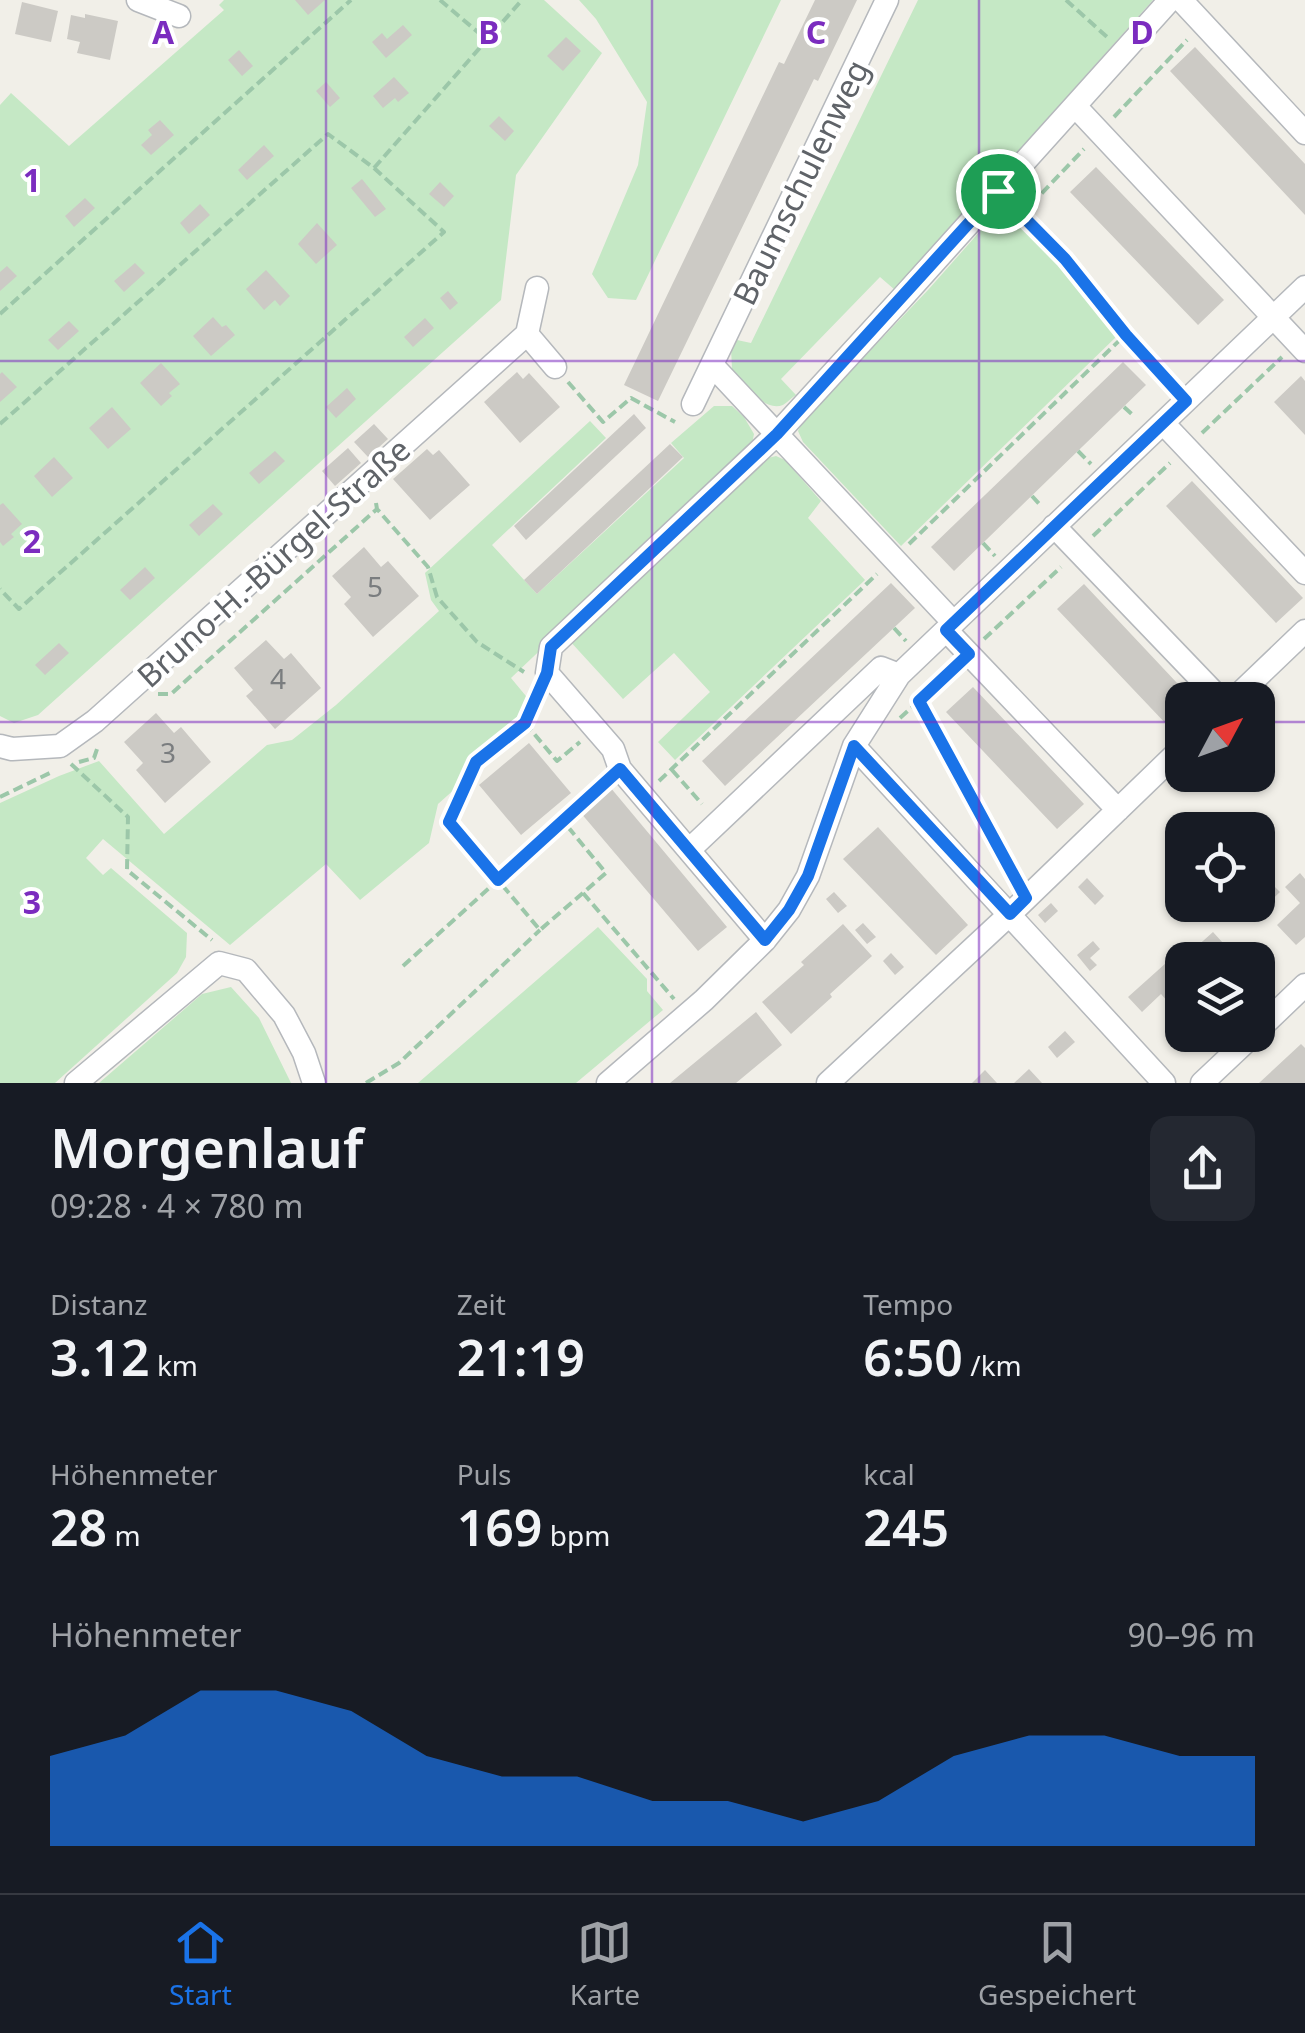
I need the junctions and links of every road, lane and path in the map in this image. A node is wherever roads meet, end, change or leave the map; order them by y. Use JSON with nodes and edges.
{"nodes":[{"id":1,"x":138,"y":0,"type":"edge"},
{"id":2,"x":351,"y":0,"type":"edge"},
{"id":3,"x":440,"y":0,"type":"edge"},
{"id":4,"x":522,"y":0,"type":"edge"},
{"id":5,"x":887,"y":0,"type":"edge"},
{"id":6,"x":1066,"y":0,"type":"edge"},
{"id":7,"x":1170,"y":0,"type":"edge"},
{"id":8,"x":1181,"y":0,"type":"edge"},
{"id":9,"x":180,"y":16,"type":"dead end"},
{"id":10,"x":486,"y":39,"type":"junction"},
{"id":11,"x":1124,"y":52,"type":"junction"},
{"id":12,"x":1075,"y":106,"type":"junction"},
{"id":13,"x":1305,"y":133,"type":"edge"},
{"id":14,"x":374,"y":168,"type":"junction"},
{"id":15,"x":998,"y":191,"type":"junction"},
{"id":16,"x":1305,"y":287,"type":"edge"},
{"id":17,"x":537,"y":288,"type":"dead end"},
{"id":18,"x":0,"y":314,"type":"edge"},
{"id":19,"x":1273,"y":317,"type":"junction"},
{"id":20,"x":527,"y":334,"type":"junction"},
{"id":21,"x":1301,"y":347,"type":"edge"},
{"id":22,"x":712,"y":365,"type":"junction"},
{"id":23,"x":555,"y":366,"type":"joint"},
{"id":24,"x":1186,"y":401,"type":"junction"},
{"id":25,"x":693,"y":404,"type":"dead end"},
{"id":26,"x":675,"y":422,"type":"dead end"},
{"id":27,"x":1162,"y":422,"type":"junction"},
{"id":28,"x":0,"y":424,"type":"edge"},
{"id":29,"x":777,"y":434,"type":"junction"},
{"id":30,"x":1186,"y":448,"type":"junction"},
{"id":31,"x":372,"y":473,"type":"junction"},
{"id":32,"x":377,"y":509,"type":"junction"},
{"id":33,"x":1054,"y":526,"type":"junction"},
{"id":34,"x":1078,"y":551,"type":"junction"},
{"id":35,"x":1305,"y":573,"type":"edge"},
{"id":36,"x":0,"y":590,"type":"edge"},
{"id":37,"x":950,"y":626,"type":"junction"},
{"id":38,"x":1305,"y":630,"type":"edge"},
{"id":39,"x":969,"y":654,"type":"junction"},
{"id":40,"x":536,"y":673,"type":"junction"},
{"id":41,"x":898,"y":675,"type":"junction"},
{"id":42,"x":1203,"y":682,"type":"edge"},
{"id":43,"x":1252,"y":682,"type":"edge"},
{"id":44,"x":154,"y":694,"type":"dead end"},
{"id":45,"x":919,"y":701,"type":"junction"},
{"id":46,"x":898,"y":720,"type":"dead end"},
{"id":47,"x":525,"y":723,"type":"junction"},
{"id":48,"x":596,"y":728,"type":"junction"},
{"id":49,"x":100,"y":742,"type":"dead end"},
{"id":50,"x":0,"y":746,"type":"edge"},
{"id":51,"x":854,"y":746,"type":"junction"},
{"id":52,"x":1165,"y":764,"type":"edge"},
{"id":53,"x":620,"y":769,"type":"junction"},
{"id":54,"x":672,"y":770,"type":"dead end"},
{"id":55,"x":53,"y":772,"type":"dead end"},
{"id":56,"x":0,"y":797,"type":"edge"},
{"id":57,"x":1118,"y":810,"type":"junction"},
{"id":58,"x":562,"y":821,"type":"junction"},
{"id":59,"x":718,"y":822,"type":"junction"},
{"id":60,"x":689,"y":850,"type":"junction"},
{"id":61,"x":498,"y":880,"type":"junction"},
{"id":62,"x":583,"y":892,"type":"junction"},
{"id":63,"x":1018,"y":906,"type":"junction"},
{"id":64,"x":540,"y":930,"type":"junction"},
{"id":65,"x":765,"y":940,"type":"junction"},
{"id":66,"x":220,"y":963,"type":"junction"},
{"id":67,"x":403,"y":966,"type":"dead end"},
{"id":68,"x":1305,"y":986,"type":"edge"},
{"id":69,"x":687,"y":1014,"type":"junction"},
{"id":70,"x":1275,"y":1014,"type":"edge"},
{"id":71,"x":1235,"y":1052,"type":"edge"},
{"id":72,"x":76,"y":1083,"type":"edge"},
{"id":73,"x":314,"y":1083,"type":"edge"},
{"id":74,"x":366,"y":1083,"type":"edge"},
{"id":75,"x":608,"y":1083,"type":"edge"},
{"id":76,"x":828,"y":1083,"type":"edge"},
{"id":77,"x":1164,"y":1083,"type":"edge"},
{"id":78,"x":1202,"y":1083,"type":"edge"}],
"edges":[{"from":1,"to":9,"type":"street"},
{"from":2,"to":18,"type":"path"},
{"from":3,"to":10,"type":"path"},
{"from":4,"to":10,"type":"path"},
{"from":5,"to":22,"type":"street","name":"Baumschulenweg"},
{"from":6,"to":11,"type":"path"},
{"from":7,"to":11,"type":"street"},
{"from":8,"to":13,"type":"street"},
{"from":10,"to":14,"type":"path"},
{"from":11,"to":12,"type":"street"},
{"from":12,"to":15,"type":"street"},
{"from":12,"to":19,"type":"street"},
{"from":14,"to":28,"type":"path"},
{"from":14,"to":36,"type":"path"},
{"from":15,"to":24,"type":"path"},
{"from":15,"to":29,"type":"street"},
{"from":16,"to":19,"type":"street"},
{"from":17,"to":20,"type":"street"},
{"from":19,"to":21,"type":"street"},
{"from":19,"to":24,"type":"street"},
{"from":20,"to":23,"type":"street"},
{"from":20,"to":31,"type":"street","name":"Bruno-H.-Bürgel-Straße"},
{"from":21,"to":30,"type":"path"},
{"from":22,"to":25,"type":"street","name":"Baumschulenweg"},
{"from":22,"to":29,"type":"street"},
{"from":23,"to":26,"type":"path"},
{"from":24,"to":27,"type":"street"},
{"from":27,"to":30,"type":"street"},
{"from":27,"to":33,"type":"street"},
{"from":29,"to":37,"type":"street"},
{"from":29,"to":40,"type":"street"},
{"from":30,"to":34,"type":"path"},
{"from":30,"to":35,"type":"street"},
{"from":31,"to":32,"type":"path"},
{"from":31,"to":50,"type":"street","name":"Bruno-H.-Bürgel-Straße"},
{"from":32,"to":40,"type":"path"},
{"from":32,"to":44,"type":"path"},
{"from":33,"to":34,"type":"street"},
{"from":33,"to":37,"type":"street"},
{"from":34,"to":39,"type":"path"},
{"from":34,"to":42,"type":"street"},
{"from":37,"to":39,"type":"street"},
{"from":37,"to":41,"type":"street"},
{"from":38,"to":43,"type":"street"},
{"from":39,"to":45,"type":"path"},
{"from":39,"to":57,"type":"street"},
{"from":40,"to":47,"type":"path"},
{"from":40,"to":48,"type":"street"},
{"from":41,"to":51,"type":"street"},
{"from":41,"to":59,"type":"street"},
{"from":45,"to":46,"type":"path"},
{"from":45,"to":63,"type":"path"},
{"from":47,"to":48,"type":"path"},
{"from":47,"to":61,"type":"path"},
{"from":48,"to":53,"type":"street"},
{"from":49,"to":66,"type":"path"},
{"from":51,"to":63,"type":"street"},
{"from":51,"to":65,"type":"street"},
{"from":52,"to":57,"type":"street"},
{"from":53,"to":58,"type":"path"},
{"from":53,"to":60,"type":"street"},
{"from":54,"to":59,"type":"path"},
{"from":55,"to":56,"type":"path"},
{"from":57,"to":63,"type":"street"},
{"from":58,"to":61,"type":"path"},
{"from":58,"to":62,"type":"path"},
{"from":59,"to":60,"type":"street"},
{"from":60,"to":65,"type":"street"},
{"from":61,"to":64,"type":"path"},
{"from":61,"to":67,"type":"path"},
{"from":62,"to":64,"type":"path"},
{"from":62,"to":69,"type":"path"},
{"from":63,"to":76,"type":"street"},
{"from":63,"to":77,"type":"street"},
{"from":64,"to":74,"type":"path"},
{"from":65,"to":69,"type":"street"},
{"from":66,"to":72,"type":"street"},
{"from":66,"to":73,"type":"street"},
{"from":68,"to":70,"type":"street"},
{"from":69,"to":75,"type":"street"},
{"from":71,"to":78,"type":"street"}]}
